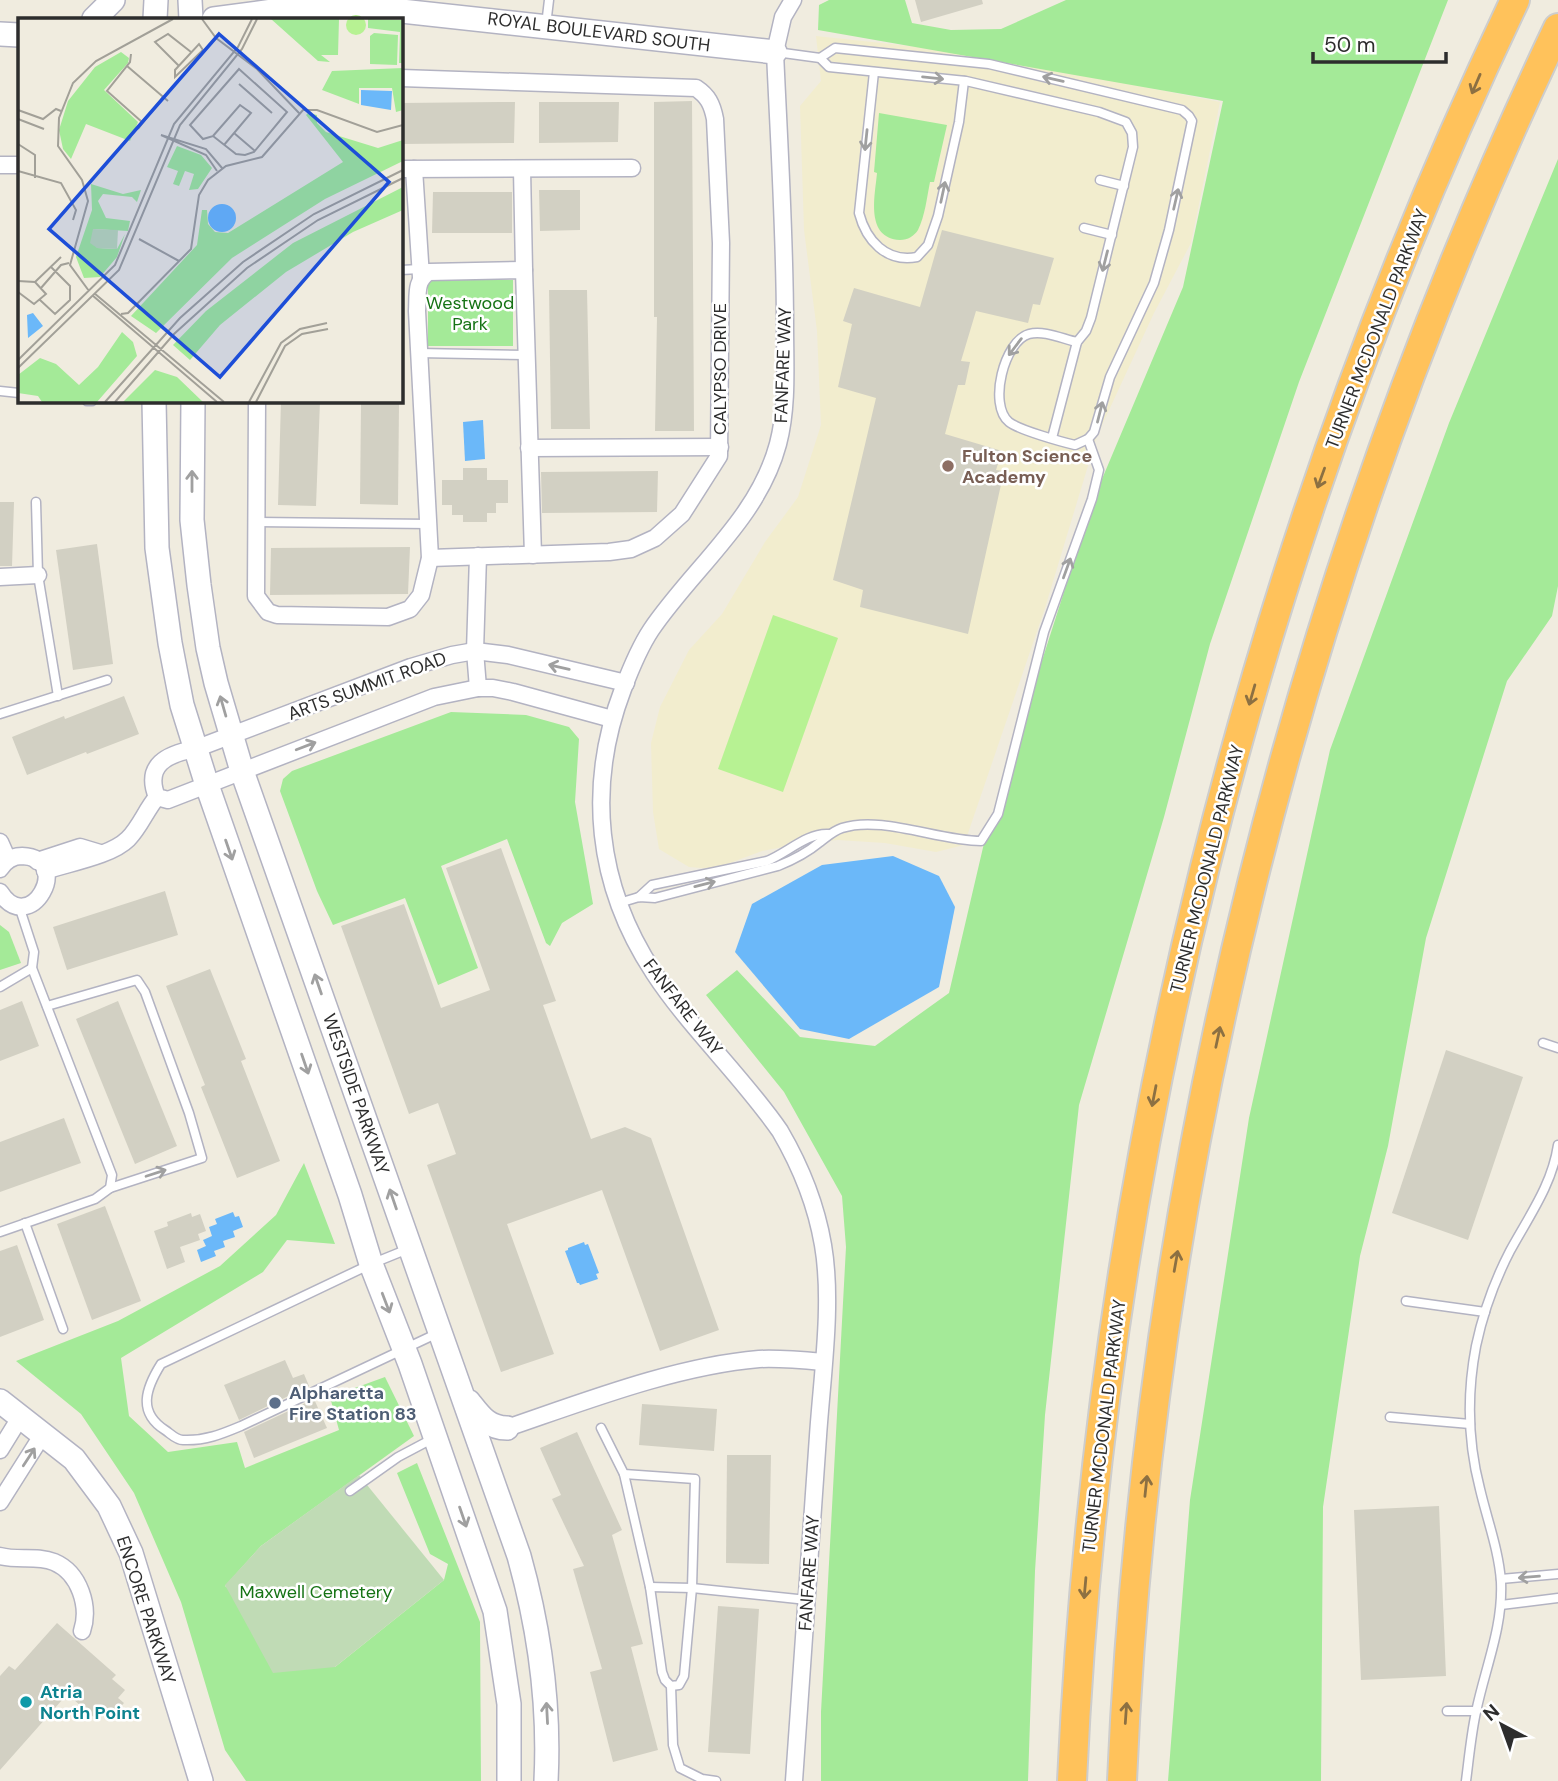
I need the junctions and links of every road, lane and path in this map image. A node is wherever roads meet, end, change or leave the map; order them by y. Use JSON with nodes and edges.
{"nodes":[{"id":1,"x":113,"y":0,"type":"edge"},
{"id":2,"x":156,"y":0,"type":"edge"},
{"id":3,"x":190,"y":0,"type":"edge"},
{"id":4,"x":549,"y":0,"type":"edge"},
{"id":5,"x":1515,"y":0,"type":"edge"},
{"id":6,"x":791,"y":1,"type":"edge"},
{"id":7,"x":95,"y":18,"type":"edge"},
{"id":8,"x":155,"y":18,"type":"edge"},
{"id":9,"x":191,"y":18,"type":"edge"},
{"id":10,"x":221,"y":18,"type":"edge"},
{"id":11,"x":546,"y":25,"type":"junction"},
{"id":12,"x":1558,"y":28,"type":"edge"},
{"id":13,"x":0,"y":34,"type":"edge"},
{"id":14,"x":18,"y":35,"type":"edge"},
{"id":15,"x":775,"y":52,"type":"junction"},
{"id":16,"x":820,"y":58,"type":"junction"},
{"id":17,"x":874,"y":72,"type":"junction"},
{"id":18,"x":402,"y":78,"type":"edge"},
{"id":19,"x":964,"y":81,"type":"junction"},
{"id":20,"x":0,"y":165,"type":"edge"},
{"id":21,"x":18,"y":165,"type":"edge"},
{"id":22,"x":632,"y":168,"type":"dead end"},
{"id":23,"x":407,"y":169,"type":"edge"},
{"id":24,"x":522,"y":169,"type":"junction"},
{"id":25,"x":1100,"y":180,"type":"dead end"},
{"id":26,"x":1124,"y":186,"type":"junction"},
{"id":27,"x":1084,"y":228,"type":"dead end"},
{"id":28,"x":1112,"y":235,"type":"junction"},
{"id":29,"x":402,"y":270,"type":"edge"},
{"id":30,"x":524,"y":270,"type":"junction"},
{"id":31,"x":421,"y":273,"type":"junction"},
{"id":32,"x":1077,"y":342,"type":"junction"},
{"id":33,"x":419,"y":353,"type":"junction"},
{"id":34,"x":526,"y":355,"type":"junction"},
{"id":35,"x":0,"y":391,"type":"edge"},
{"id":36,"x":18,"y":393,"type":"edge"},
{"id":37,"x":154,"y":402,"type":"edge"},
{"id":38,"x":193,"y":402,"type":"edge"},
{"id":39,"x":257,"y":402,"type":"edge"},
{"id":40,"x":1052,"y":438,"type":"junction"},
{"id":41,"x":1088,"y":439,"type":"junction"},
{"id":42,"x":720,"y":447,"type":"junction"},
{"id":43,"x":529,"y":448,"type":"junction"},
{"id":44,"x":36,"y":502,"type":"dead end"},
{"id":45,"x":257,"y":522,"type":"junction"},
{"id":46,"x":429,"y":524,"type":"junction"},
{"id":47,"x":533,"y":555,"type":"junction"},
{"id":48,"x":478,"y":556,"type":"junction"},
{"id":49,"x":430,"y":558,"type":"junction"},
{"id":50,"x":37,"y":575,"type":"junction"},
{"id":51,"x":0,"y":577,"type":"edge"},
{"id":52,"x":475,"y":651,"type":"junction"},
{"id":53,"x":107,"y":680,"type":"dead end"},
{"id":54,"x":626,"y":683,"type":"junction"},
{"id":55,"x":478,"y":688,"type":"junction"},
{"id":56,"x":58,"y":696,"type":"junction"},
{"id":57,"x":0,"y":714,"type":"edge"},
{"id":58,"x":612,"y":719,"type":"junction"},
{"id":59,"x":232,"y":735,"type":"junction"},
{"id":60,"x":195,"y":749,"type":"junction"},
{"id":61,"x":242,"y":771,"type":"junction"},
{"id":62,"x":207,"y":785,"type":"junction"},
{"id":63,"x":158,"y":797,"type":"junction"},
{"id":64,"x":828,"y":834,"type":"junction"},
{"id":65,"x":0,"y":842,"type":"edge"},
{"id":66,"x":4,"y":864,"type":"edge"},
{"id":67,"x":41,"y":866,"type":"junction"},
{"id":68,"x":0,"y":892,"type":"edge"},
{"id":69,"x":639,"y":897,"type":"junction"},
{"id":70,"x":617,"y":903,"type":"junction"},
{"id":71,"x":19,"y":906,"type":"junction"},
{"id":72,"x":32,"y":968,"type":"junction"},
{"id":73,"x":0,"y":987,"type":"edge"},
{"id":74,"x":47,"y":1006,"type":"junction"},
{"id":75,"x":1543,"y":1043,"type":"dead end"},
{"id":76,"x":1558,"y":1048,"type":"edge"},
{"id":77,"x":1558,"y":1145,"type":"edge"},
{"id":78,"x":1555,"y":1176,"type":"edge"},
{"id":79,"x":110,"y":1188,"type":"junction"},
{"id":80,"x":25,"y":1223,"type":"junction"},
{"id":81,"x":0,"y":1232,"type":"edge"},
{"id":82,"x":410,"y":1248,"type":"junction"},
{"id":83,"x":371,"y":1264,"type":"junction"},
{"id":84,"x":1406,"y":1300,"type":"dead end"},
{"id":85,"x":1485,"y":1312,"type":"junction"},
{"id":86,"x":62,"y":1329,"type":"dead end"},
{"id":87,"x":440,"y":1332,"type":"junction"},
{"id":88,"x":404,"y":1349,"type":"junction"},
{"id":89,"x":823,"y":1362,"type":"junction"},
{"id":90,"x":458,"y":1384,"type":"junction"},
{"id":91,"x":0,"y":1401,"type":"edge"},
{"id":92,"x":21,"y":1416,"type":"junction"},
{"id":93,"x":1390,"y":1417,"type":"dead end"},
{"id":94,"x":1470,"y":1424,"type":"junction"},
{"id":95,"x":507,"y":1428,"type":"junction"},
{"id":96,"x":601,"y":1428,"type":"dead end"},
{"id":97,"x":44,"y":1434,"type":"junction"},
{"id":98,"x":435,"y":1438,"type":"junction"},
{"id":99,"x":0,"y":1450,"type":"edge"},
{"id":100,"x":488,"y":1470,"type":"junction"},
{"id":101,"x":624,"y":1474,"type":"junction"},
{"id":102,"x":7,"y":1476,"type":"edge"},
{"id":103,"x":350,"y":1491,"type":"dead end"},
{"id":104,"x":0,"y":1503,"type":"edge"},
{"id":105,"x":0,"y":1556,"type":"edge"},
{"id":106,"x":1558,"y":1574,"type":"edge"},
{"id":107,"x":1501,"y":1579,"type":"junction"},
{"id":108,"x":650,"y":1587,"type":"junction"},
{"id":109,"x":692,"y":1588,"type":"junction"},
{"id":110,"x":1558,"y":1598,"type":"edge"},
{"id":111,"x":807,"y":1600,"type":"junction"},
{"id":112,"x":1501,"y":1605,"type":"junction"},
{"id":113,"x":82,"y":1631,"type":"dead end"},
{"id":114,"x":671,"y":1686,"type":"junction"},
{"id":115,"x":1447,"y":1711,"type":"dead end"},
{"id":116,"x":1476,"y":1711,"type":"junction"},
{"id":117,"x":201,"y":1781,"type":"edge"},
{"id":118,"x":509,"y":1781,"type":"edge"},
{"id":119,"x":546,"y":1781,"type":"edge"},
{"id":120,"x":716,"y":1781,"type":"edge"},
{"id":121,"x":794,"y":1781,"type":"edge"},
{"id":122,"x":1072,"y":1781,"type":"edge"},
{"id":123,"x":1122,"y":1781,"type":"edge"},
{"id":124,"x":1466,"y":1781,"type":"edge"}],
"edges":[{"from":1,"to":7,"type":"main road"},
{"from":2,"to":8,"type":"main road"},
{"from":3,"to":9,"type":"main road"},
{"from":4,"to":11,"type":"lane"},
{"from":5,"to":122,"type":"highway","name":"TURNER MCDONALD PARKWAY","one_way":true},
{"from":6,"to":15,"type":"street","name":"FANFARE WAY"},
{"from":10,"to":11,"type":"main road","name":"ROYAL BOULEVARD SOUTH"},
{"from":11,"to":15,"type":"main road","name":"ROYAL BOULEVARD SOUTH"},
{"from":123,"to":12,"type":"highway","one_way":true},
{"from":13,"to":14,"type":"main road"},
{"from":15,"to":16,"type":"lane"},
{"from":15,"to":54,"type":"street","name":"FANFARE WAY"},
{"from":16,"to":17,"type":"lane"},
{"from":41,"to":16,"type":"lane","one_way":true},
{"from":17,"to":19,"type":"lane","one_way":true},
{"from":17,"to":19,"type":"lane","one_way":true},
{"from":18,"to":42,"type":"street","name":"CALYPSO DRIVE"},
{"from":19,"to":26,"type":"lane"},
{"from":20,"to":21,"type":"street"},
{"from":22,"to":24,"type":"street"},
{"from":23,"to":24,"type":"street"},
{"from":23,"to":31,"type":"street"},
{"from":24,"to":30,"type":"street"},
{"from":25,"to":26,"type":"lane"},
{"from":26,"to":28,"type":"lane"},
{"from":27,"to":28,"type":"lane"},
{"from":28,"to":32,"type":"lane","one_way":true},
{"from":29,"to":31,"type":"lane"},
{"from":30,"to":31,"type":"street"},
{"from":30,"to":34,"type":"street"},
{"from":31,"to":33,"type":"street"},
{"from":32,"to":40,"type":"lane"},
{"from":32,"to":40,"type":"lane","one_way":true},
{"from":33,"to":34,"type":"lane"},
{"from":33,"to":46,"type":"street"},
{"from":34,"to":43,"type":"street"},
{"from":35,"to":36,"type":"lane"},
{"from":37,"to":60,"type":"main road"},
{"from":59,"to":38,"type":"main road","name":"WESTSIDE PARKWAY","one_way":true},
{"from":39,"to":45,"type":"street"},
{"from":40,"to":41,"type":"lane"},
{"from":64,"to":41,"type":"lane","one_way":true},
{"from":42,"to":43,"type":"street"},
{"from":42,"to":47,"type":"street","name":"CALYPSO DRIVE"},
{"from":43,"to":47,"type":"street"},
{"from":44,"to":50,"type":"lane"},
{"from":45,"to":46,"type":"lane"},
{"from":45,"to":49,"type":"street"},
{"from":46,"to":49,"type":"street"},
{"from":47,"to":48,"type":"street","name":"CALYPSO DRIVE"},
{"from":48,"to":49,"type":"street","name":"CALYPSO DRIVE"},
{"from":48,"to":52,"type":"street"},
{"from":50,"to":51,"type":"street"},
{"from":50,"to":56,"type":"lane"},
{"from":54,"to":52,"type":"street","name":"ARTS SUMMIT ROAD","one_way":true},
{"from":52,"to":55,"type":"street"},
{"from":52,"to":59,"type":"street","name":"ARTS SUMMIT ROAD"},
{"from":53,"to":56,"type":"lane"},
{"from":54,"to":58,"type":"street","name":"FANFARE WAY"},
{"from":55,"to":58,"type":"street","name":"ARTS SUMMIT ROAD"},
{"from":61,"to":55,"type":"street","name":"ARTS SUMMIT ROAD","one_way":true},
{"from":56,"to":57,"type":"lane"},
{"from":58,"to":70,"type":"street","name":"FANFARE WAY"},
{"from":59,"to":60,"type":"street","name":"ARTS SUMMIT ROAD"},
{"from":59,"to":61,"type":"main road","name":"WESTSIDE PARKWAY"},
{"from":60,"to":62,"type":"main road"},
{"from":60,"to":63,"type":"street"},
{"from":61,"to":62,"type":"street","name":"ARTS SUMMIT ROAD"},
{"from":82,"to":61,"type":"main road","name":"WESTSIDE PARKWAY","one_way":true},
{"from":62,"to":63,"type":"street"},
{"from":62,"to":83,"type":"main road","one_way":true},
{"from":63,"to":67,"type":"street"},
{"from":64,"to":69,"type":"lane"},
{"from":69,"to":64,"type":"lane","one_way":true},
{"from":65,"to":66,"type":"street"},
{"from":66,"to":67,"type":"street"},
{"from":67,"to":71,"type":"street"},
{"from":68,"to":71,"type":"street"},
{"from":69,"to":70,"type":"lane"},
{"from":70,"to":89,"type":"street","name":"FANFARE WAY"},
{"from":71,"to":72,"type":"lane"},
{"from":72,"to":73,"type":"lane"},
{"from":72,"to":74,"type":"lane"},
{"from":74,"to":79,"type":"lane"},
{"from":79,"to":74,"type":"lane","one_way":true},
{"from":75,"to":76,"type":"lane"},
{"from":77,"to":78,"type":"lane"},
{"from":78,"to":85,"type":"lane"},
{"from":79,"to":80,"type":"lane"},
{"from":80,"to":81,"type":"lane"},
{"from":80,"to":86,"type":"lane"},
{"from":82,"to":83,"type":"lane"},
{"from":82,"to":87,"type":"main road","name":"WESTSIDE PARKWAY"},
{"from":83,"to":88,"type":"main road","one_way":true},
{"from":83,"to":88,"type":"lane"},
{"from":84,"to":85,"type":"lane"},
{"from":85,"to":94,"type":"lane"},
{"from":87,"to":88,"type":"lane"},
{"from":87,"to":90,"type":"main road","name":"WESTSIDE PARKWAY"},
{"from":88,"to":98,"type":"main road"},
{"from":89,"to":95,"type":"street"},
{"from":89,"to":111,"type":"street","name":"FANFARE WAY"},
{"from":90,"to":95,"type":"main road"},
{"from":90,"to":100,"type":"main road","name":"WESTSIDE PARKWAY"},
{"from":91,"to":92,"type":"main road","name":"ENCORE PARKWAY"},
{"from":92,"to":97,"type":"main road","name":"ENCORE PARKWAY"},
{"from":92,"to":99,"type":"street"},
{"from":93,"to":94,"type":"lane"},
{"from":94,"to":107,"type":"lane"},
{"from":95,"to":100,"type":"main road"},
{"from":96,"to":101,"type":"lane"},
{"from":102,"to":97,"type":"street","one_way":true},
{"from":97,"to":117,"type":"main road","name":"ENCORE PARKWAY"},
{"from":98,"to":103,"type":"lane"},
{"from":98,"to":118,"type":"main road","one_way":true},
{"from":119,"to":100,"type":"main road","name":"WESTSIDE PARKWAY","one_way":true},
{"from":101,"to":108,"type":"lane"},
{"from":101,"to":109,"type":"lane"},
{"from":102,"to":104,"type":"street"},
{"from":105,"to":113,"type":"street"},
{"from":106,"to":107,"type":"lane","one_way":true},
{"from":107,"to":112,"type":"lane"},
{"from":108,"to":109,"type":"lane"},
{"from":108,"to":114,"type":"lane"},
{"from":109,"to":111,"type":"lane"},
{"from":109,"to":114,"type":"lane"},
{"from":110,"to":112,"type":"lane"},
{"from":111,"to":121,"type":"street","name":"FANFARE WAY"},
{"from":112,"to":116,"type":"lane"},
{"from":114,"to":120,"type":"lane"},
{"from":115,"to":116,"type":"lane"},
{"from":116,"to":124,"type":"lane"}]}
